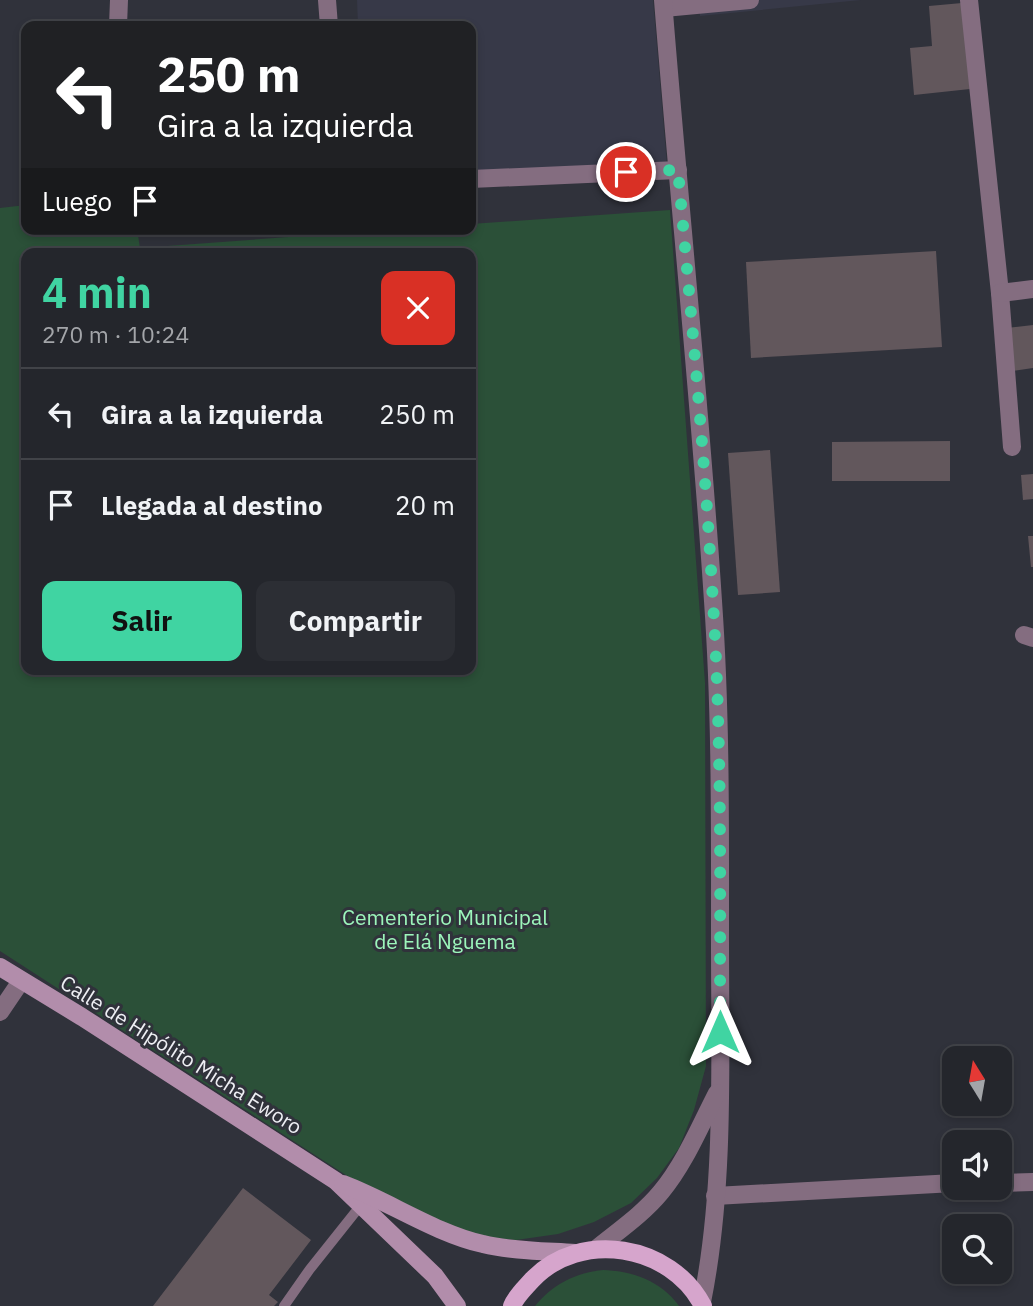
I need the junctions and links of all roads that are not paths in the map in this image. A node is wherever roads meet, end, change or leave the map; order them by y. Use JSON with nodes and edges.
{"nodes":[{"id":1,"x":119,"y":0,"type":"edge"},
{"id":2,"x":327,"y":0,"type":"edge"},
{"id":3,"x":750,"y":0,"type":"edge"},
{"id":4,"x":969,"y":0,"type":"edge"},
{"id":5,"x":663,"y":4,"type":"edge"},
{"id":6,"x":118,"y":21,"type":"edge"},
{"id":7,"x":329,"y":21,"type":"edge"},
{"id":8,"x":678,"y":170,"type":"junction"},
{"id":9,"x":476,"y":179,"type":"edge"},
{"id":10,"x":1033,"y":289,"type":"edge"},
{"id":11,"x":1000,"y":293,"type":"junction"},
{"id":12,"x":1012,"y":447,"type":"dead end"},
{"id":13,"x":0,"y":967,"type":"edge"},
{"id":14,"x":20,"y":981,"type":"junction"},
{"id":15,"x":0,"y":1012,"type":"edge"},
{"id":16,"x":720,"y":1087,"type":"junction"},
{"id":17,"x":336,"y":1181,"type":"junction"},
{"id":18,"x":1033,"y":1182,"type":"edge"},
{"id":19,"x":1012,"y":1183,"type":"edge"},
{"id":20,"x":942,"y":1184,"type":"edge"},
{"id":21,"x":715,"y":1196,"type":"junction"},
{"id":22,"x":360,"y":1205,"type":"junction"},
{"id":23,"x":596,"y":1249,"type":"junction"},
{"id":24,"x":575,"y":1253,"type":"junction"},
{"id":25,"x":703,"y":1304,"type":"edge"},
{"id":26,"x":284,"y":1306,"type":"edge"},
{"id":27,"x":457,"y":1306,"type":"edge"},
{"id":28,"x":512,"y":1306,"type":"edge"}],
"edges":[{"from":1,"to":6,"type":"street"},
{"from":2,"to":7,"type":"street"},
{"from":3,"to":5,"type":"street"},
{"from":4,"to":11,"type":"street"},
{"from":5,"to":8,"type":"street"},
{"from":8,"to":9,"type":"street"},
{"from":8,"to":16,"type":"street"},
{"from":10,"to":11,"type":"street"},
{"from":11,"to":12,"type":"street"},
{"from":13,"to":14,"type":"main road","name":"Calle de Hipólito Micha Eworo"},
{"from":14,"to":15,"type":"street"},
{"from":14,"to":17,"type":"main road","name":"Calle de Hipólito Micha Eworo"},
{"from":16,"to":21,"type":"street"},
{"from":16,"to":23,"type":"street"},
{"from":17,"to":22,"type":"main road","name":"Calle de Hipólito Micha Eworo"},
{"from":17,"to":24,"type":"main road","name":"Calle de Hipólito Micha Eworo"},
{"from":18,"to":19,"type":"street"},
{"from":20,"to":21,"type":"street"},
{"from":21,"to":25,"type":"street"},
{"from":22,"to":26,"type":"lane"},
{"from":22,"to":27,"type":"main road","name":"Calle de Hipólito Micha Eworo"},
{"from":23,"to":24,"type":"main road"},
{"from":23,"to":25,"type":"main road"},
{"from":24,"to":28,"type":"main road"}]}
